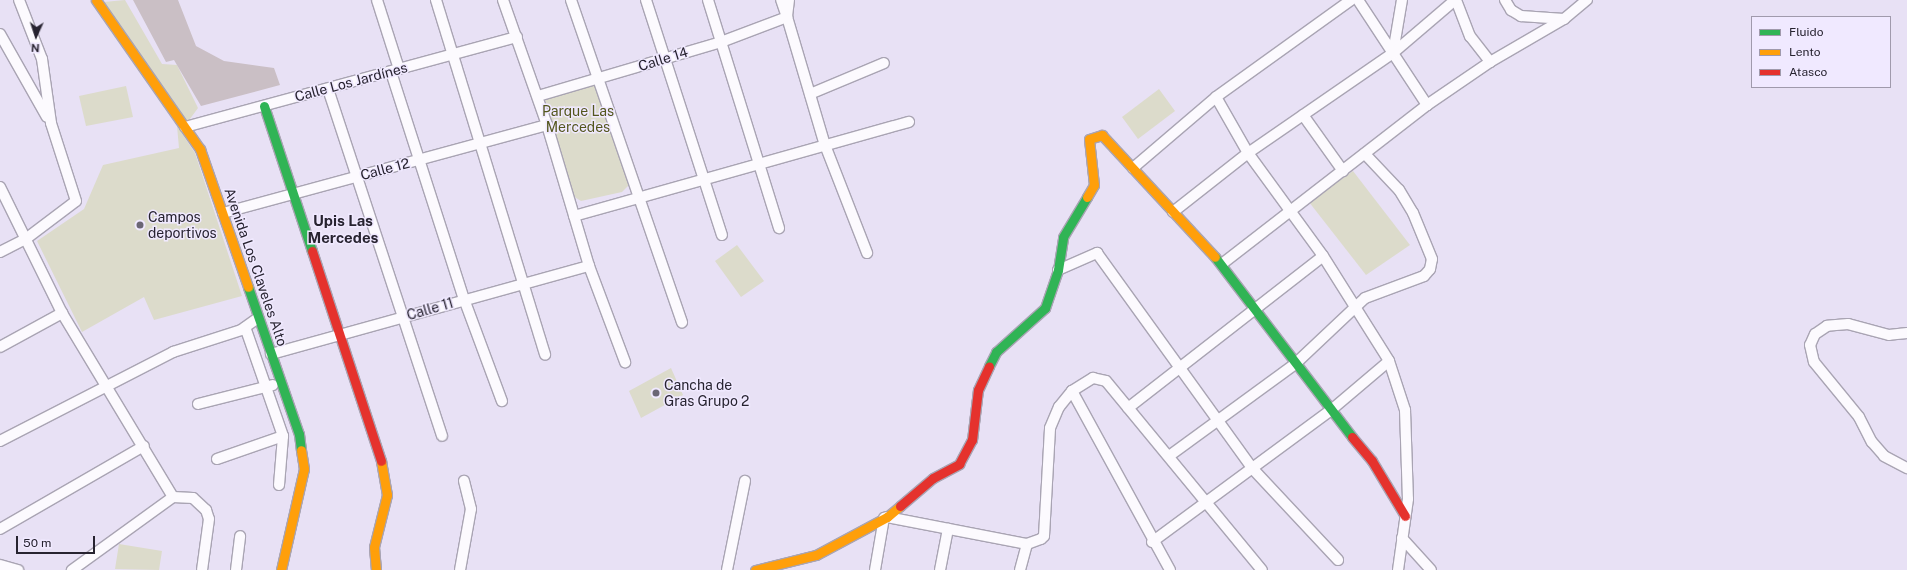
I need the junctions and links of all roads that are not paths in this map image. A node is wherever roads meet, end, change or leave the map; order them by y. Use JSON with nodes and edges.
{"nodes":[{"id":1,"x":19,"y":0,"type":"edge"},
{"id":2,"x":97,"y":0,"type":"edge"},
{"id":3,"x":377,"y":0,"type":"edge"},
{"id":4,"x":436,"y":0,"type":"edge"},
{"id":5,"x":503,"y":0,"type":"edge"},
{"id":6,"x":571,"y":0,"type":"edge"},
{"id":7,"x":646,"y":0,"type":"edge"},
{"id":8,"x":708,"y":0,"type":"edge"},
{"id":9,"x":781,"y":0,"type":"edge"},
{"id":10,"x":789,"y":0,"type":"edge"},
{"id":11,"x":1352,"y":0,"type":"edge"},
{"id":12,"x":1358,"y":0,"type":"edge"},
{"id":13,"x":1402,"y":0,"type":"edge"},
{"id":14,"x":1455,"y":0,"type":"edge"},
{"id":15,"x":1505,"y":0,"type":"edge"},
{"id":16,"x":1587,"y":0,"type":"edge"},
{"id":17,"x":787,"y":17,"type":"junction"},
{"id":18,"x":1564,"y":19,"type":"junction"},
{"id":19,"x":0,"y":34,"type":"edge"},
{"id":20,"x":517,"y":37,"type":"junction"},
{"id":21,"x":721,"y":42,"type":"junction"},
{"id":22,"x":1394,"y":52,"type":"junction"},
{"id":23,"x":455,"y":55,"type":"junction"},
{"id":24,"x":665,"y":58,"type":"junction"},
{"id":25,"x":1490,"y":62,"type":"junction"},
{"id":26,"x":884,"y":63,"type":"dead end"},
{"id":27,"x":395,"y":70,"type":"junction"},
{"id":28,"x":598,"y":78,"type":"junction"},
{"id":29,"x":328,"y":89,"type":"junction"},
{"id":30,"x":810,"y":94,"type":"junction"},
{"id":31,"x":538,"y":96,"type":"junction"},
{"id":32,"x":1216,"y":96,"type":"junction"},
{"id":33,"x":1427,"y":105,"type":"junction"},
{"id":34,"x":264,"y":106,"type":"junction"},
{"id":35,"x":1303,"y":115,"type":"junction"},
{"id":36,"x":909,"y":122,"type":"dead end"},
{"id":37,"x":51,"y":124,"type":"junction"},
{"id":38,"x":547,"y":125,"type":"junction"},
{"id":39,"x":185,"y":127,"type":"junction"},
{"id":40,"x":481,"y":143,"type":"junction"},
{"id":41,"x":825,"y":145,"type":"junction"},
{"id":42,"x":1248,"y":152,"type":"junction"},
{"id":43,"x":1365,"y":154,"type":"junction"},
{"id":44,"x":419,"y":160,"type":"junction"},
{"id":45,"x":760,"y":163,"type":"junction"},
{"id":46,"x":1133,"y":168,"type":"junction"},
{"id":47,"x":1343,"y":171,"type":"junction"},
{"id":48,"x":358,"y":176,"type":"junction"},
{"id":49,"x":704,"y":179,"type":"junction"},
{"id":50,"x":0,"y":187,"type":"edge"},
{"id":51,"x":293,"y":194,"type":"junction"},
{"id":52,"x":638,"y":198,"type":"junction"},
{"id":53,"x":1290,"y":210,"type":"junction"},
{"id":54,"x":1173,"y":212,"type":"junction"},
{"id":55,"x":223,"y":213,"type":"junction"},
{"id":56,"x":574,"y":216,"type":"junction"},
{"id":57,"x":779,"y":228,"type":"dead end"},
{"id":58,"x":722,"y":235,"type":"dead end"},
{"id":59,"x":27,"y":238,"type":"junction"},
{"id":60,"x":0,"y":252,"type":"edge"},
{"id":61,"x":867,"y":253,"type":"dead end"},
{"id":62,"x":1323,"y":256,"type":"junction"},
{"id":63,"x":1222,"y":264,"type":"junction"},
{"id":64,"x":589,"y":266,"type":"junction"},
{"id":65,"x":1058,"y":270,"type":"junction"},
{"id":66,"x":523,"y":282,"type":"junction"},
{"id":67,"x":464,"y":298,"type":"junction"},
{"id":68,"x":1355,"y":306,"type":"junction"},
{"id":69,"x":1256,"y":311,"type":"junction"},
{"id":70,"x":62,"y":314,"type":"junction"},
{"id":71,"x":402,"y":317,"type":"junction"},
{"id":72,"x":258,"y":318,"type":"junction"},
{"id":73,"x":682,"y":322,"type":"dead end"},
{"id":74,"x":245,"y":327,"type":"junction"},
{"id":75,"x":337,"y":333,"type":"junction"},
{"id":76,"x":1907,"y":333,"type":"edge"},
{"id":77,"x":0,"y":347,"type":"edge"},
{"id":78,"x":272,"y":354,"type":"junction"},
{"id":79,"x":545,"y":355,"type":"dead end"},
{"id":80,"x":1389,"y":360,"type":"junction"},
{"id":81,"x":625,"y":362,"type":"dead end"},
{"id":82,"x":1295,"y":364,"type":"junction"},
{"id":83,"x":1180,"y":370,"type":"junction"},
{"id":84,"x":280,"y":383,"type":"junction"},
{"id":85,"x":106,"y":384,"type":"junction"},
{"id":86,"x":267,"y":386,"type":"junction"},
{"id":87,"x":1072,"y":391,"type":"junction"},
{"id":88,"x":285,"y":396,"type":"junction"},
{"id":89,"x":272,"y":401,"type":"junction"},
{"id":90,"x":502,"y":401,"type":"dead end"},
{"id":91,"x":198,"y":404,"type":"dead end"},
{"id":92,"x":1128,"y":408,"type":"junction"},
{"id":93,"x":1330,"y":411,"type":"junction"},
{"id":94,"x":1218,"y":420,"type":"junction"},
{"id":95,"x":283,"y":436,"type":"junction"},
{"id":96,"x":442,"y":436,"type":"dead end"},
{"id":97,"x":0,"y":441,"type":"edge"},
{"id":98,"x":144,"y":446,"type":"junction"},
{"id":99,"x":1169,"y":456,"type":"junction"},
{"id":100,"x":218,"y":459,"type":"dead end"},
{"id":101,"x":1252,"y":468,"type":"junction"},
{"id":102,"x":1907,"y":468,"type":"edge"},
{"id":103,"x":464,"y":481,"type":"dead end"},
{"id":104,"x":745,"y":481,"type":"dead end"},
{"id":105,"x":279,"y":484,"type":"dead end"},
{"id":106,"x":173,"y":497,"type":"junction"},
{"id":107,"x":1207,"y":501,"type":"junction"},
{"id":108,"x":1406,"y":516,"type":"junction"},
{"id":109,"x":885,"y":518,"type":"junction"},
{"id":110,"x":0,"y":529,"type":"edge"},
{"id":111,"x":948,"y":529,"type":"junction"},
{"id":112,"x":240,"y":536,"type":"dead end"},
{"id":113,"x":1402,"y":538,"type":"junction"},
{"id":114,"x":1152,"y":542,"type":"junction"},
{"id":115,"x":1027,"y":544,"type":"junction"},
{"id":116,"x":1338,"y":560,"type":"dead end"},
{"id":117,"x":0,"y":565,"type":"edge"},
{"id":118,"x":18,"y":570,"type":"edge"},
{"id":119,"x":72,"y":570,"type":"edge"},
{"id":120,"x":202,"y":570,"type":"edge"},
{"id":121,"x":236,"y":570,"type":"edge"},
{"id":122,"x":280,"y":570,"type":"edge"},
{"id":123,"x":376,"y":570,"type":"edge"},
{"id":124,"x":460,"y":570,"type":"edge"},
{"id":125,"x":727,"y":570,"type":"edge"},
{"id":126,"x":755,"y":570,"type":"edge"},
{"id":127,"x":875,"y":570,"type":"edge"},
{"id":128,"x":940,"y":570,"type":"edge"},
{"id":129,"x":1020,"y":570,"type":"edge"},
{"id":130,"x":1170,"y":570,"type":"edge"},
{"id":131,"x":1262,"y":570,"type":"edge"},
{"id":132,"x":1398,"y":570,"type":"edge"},
{"id":133,"x":1431,"y":570,"type":"edge"}],
"edges":[{"from":1,"to":37,"type":"street"},
{"from":2,"to":39,"type":"street","name":"Avenida Los Claveles Alto"},
{"from":3,"to":27,"type":"street"},
{"from":4,"to":23,"type":"street"},
{"from":5,"to":20,"type":"street"},
{"from":6,"to":28,"type":"street"},
{"from":7,"to":24,"type":"street"},
{"from":8,"to":21,"type":"street"},
{"from":9,"to":17,"type":"street"},
{"from":10,"to":17,"type":"street"},
{"from":11,"to":32,"type":"street"},
{"from":12,"to":22,"type":"street"},
{"from":13,"to":22,"type":"street"},
{"from":14,"to":22,"type":"street"},
{"from":14,"to":25,"type":"street"},
{"from":15,"to":18,"type":"street"},
{"from":16,"to":18,"type":"street"},
{"from":17,"to":21,"type":"street","name":"Calle 14"},
{"from":17,"to":30,"type":"street"},
{"from":18,"to":25,"type":"street"},
{"from":19,"to":37,"type":"street"},
{"from":20,"to":23,"type":"street","name":"Calle Los Jardínes"},
{"from":20,"to":31,"type":"street"},
{"from":21,"to":24,"type":"street","name":"Calle 14"},
{"from":21,"to":45,"type":"street"},
{"from":22,"to":33,"type":"street"},
{"from":22,"to":35,"type":"street"},
{"from":23,"to":27,"type":"street","name":"Calle Los Jardínes"},
{"from":23,"to":40,"type":"street"},
{"from":24,"to":28,"type":"street","name":"Calle 14"},
{"from":24,"to":49,"type":"street"},
{"from":25,"to":33,"type":"street"},
{"from":26,"to":30,"type":"street"},
{"from":27,"to":29,"type":"street","name":"Calle Los Jardínes"},
{"from":27,"to":44,"type":"street"},
{"from":28,"to":31,"type":"street","name":"Calle 14"},
{"from":28,"to":52,"type":"street"},
{"from":29,"to":34,"type":"street","name":"Calle Los Jardínes"},
{"from":29,"to":48,"type":"street"},
{"from":30,"to":41,"type":"street"},
{"from":31,"to":38,"type":"street"},
{"from":32,"to":42,"type":"street"},
{"from":32,"to":46,"type":"street"},
{"from":33,"to":43,"type":"street"},
{"from":34,"to":39,"type":"street","name":"Calle Los Jardínes"},
{"from":34,"to":51,"type":"street"},
{"from":35,"to":42,"type":"street"},
{"from":35,"to":47,"type":"street"},
{"from":36,"to":41,"type":"street"},
{"from":37,"to":59,"type":"street"},
{"from":38,"to":40,"type":"street","name":"Calle 12"},
{"from":38,"to":56,"type":"street"},
{"from":39,"to":55,"type":"street","name":"Avenida Los Claveles Alto"},
{"from":40,"to":44,"type":"street","name":"Calle 12"},
{"from":40,"to":66,"type":"street"},
{"from":41,"to":45,"type":"street"},
{"from":41,"to":61,"type":"street"},
{"from":42,"to":53,"type":"street"},
{"from":42,"to":54,"type":"street"},
{"from":43,"to":47,"type":"street"},
{"from":43,"to":68,"type":"street"},
{"from":44,"to":48,"type":"street","name":"Calle 12"},
{"from":44,"to":67,"type":"street"},
{"from":45,"to":49,"type":"street"},
{"from":45,"to":57,"type":"street"},
{"from":46,"to":54,"type":"street"},
{"from":46,"to":65,"type":"street"},
{"from":47,"to":53,"type":"street"},
{"from":48,"to":51,"type":"street","name":"Calle 12"},
{"from":48,"to":71,"type":"street"},
{"from":49,"to":52,"type":"street"},
{"from":49,"to":58,"type":"street"},
{"from":50,"to":59,"type":"street"},
{"from":51,"to":55,"type":"street","name":"Calle 12"},
{"from":51,"to":75,"type":"street"},
{"from":52,"to":56,"type":"street"},
{"from":52,"to":73,"type":"street"},
{"from":53,"to":62,"type":"street"},
{"from":53,"to":63,"type":"street"},
{"from":54,"to":63,"type":"street"},
{"from":55,"to":72,"type":"street","name":"Avenida Los Claveles Alto"},
{"from":56,"to":64,"type":"street"},
{"from":59,"to":60,"type":"street"},
{"from":59,"to":70,"type":"street"},
{"from":62,"to":68,"type":"street"},
{"from":62,"to":69,"type":"street"},
{"from":63,"to":69,"type":"street"},
{"from":64,"to":66,"type":"street","name":"Calle 11"},
{"from":64,"to":81,"type":"street"},
{"from":65,"to":83,"type":"street"},
{"from":65,"to":109,"type":"street"},
{"from":66,"to":67,"type":"street","name":"Calle 11"},
{"from":66,"to":79,"type":"street"},
{"from":67,"to":71,"type":"street","name":"Calle 11"},
{"from":67,"to":90,"type":"street"},
{"from":68,"to":80,"type":"street"},
{"from":68,"to":82,"type":"street"},
{"from":69,"to":82,"type":"street"},
{"from":69,"to":83,"type":"street"},
{"from":70,"to":77,"type":"street"},
{"from":70,"to":85,"type":"street"},
{"from":71,"to":75,"type":"street","name":"Calle 11"},
{"from":71,"to":96,"type":"street"},
{"from":72,"to":74,"type":"street"},
{"from":72,"to":78,"type":"street","name":"Avenida Los Claveles Alto"},
{"from":74,"to":85,"type":"street"},
{"from":74,"to":86,"type":"street"},
{"from":75,"to":78,"type":"street","name":"Calle 11"},
{"from":75,"to":123,"type":"street"},
{"from":76,"to":102,"type":"street"},
{"from":78,"to":84,"type":"street","name":"Avenida Los Claveles Alto"},
{"from":80,"to":93,"type":"street"},
{"from":80,"to":108,"type":"street"},
{"from":82,"to":93,"type":"street"},
{"from":82,"to":94,"type":"street"},
{"from":83,"to":92,"type":"street"},
{"from":83,"to":94,"type":"street"},
{"from":84,"to":86,"type":"street"},
{"from":84,"to":88,"type":"street","name":"Avenida Los Claveles Alto"},
{"from":85,"to":97,"type":"street"},
{"from":85,"to":98,"type":"street"},
{"from":86,"to":89,"type":"street"},
{"from":86,"to":91,"type":"street"},
{"from":87,"to":92,"type":"street"},
{"from":87,"to":114,"type":"street"},
{"from":87,"to":115,"type":"street"},
{"from":88,"to":89,"type":"street"},
{"from":88,"to":122,"type":"street","name":"Avenida Los Claveles Alto"},
{"from":89,"to":95,"type":"street"},
{"from":92,"to":99,"type":"street"},
{"from":93,"to":101,"type":"street"},
{"from":93,"to":108,"type":"street"},
{"from":94,"to":99,"type":"street"},
{"from":94,"to":101,"type":"street"},
{"from":95,"to":100,"type":"street"},
{"from":95,"to":105,"type":"street"},
{"from":98,"to":106,"type":"street"},
{"from":98,"to":110,"type":"street"},
{"from":99,"to":107,"type":"street"},
{"from":101,"to":107,"type":"street"},
{"from":101,"to":116,"type":"street"},
{"from":103,"to":124,"type":"street"},
{"from":104,"to":125,"type":"street"},
{"from":106,"to":119,"type":"street"},
{"from":106,"to":120,"type":"street"},
{"from":107,"to":114,"type":"street"},
{"from":107,"to":131,"type":"street"},
{"from":108,"to":113,"type":"street"},
{"from":109,"to":111,"type":"street"},
{"from":109,"to":126,"type":"street"},
{"from":109,"to":127,"type":"street"},
{"from":111,"to":115,"type":"street"},
{"from":111,"to":128,"type":"street"},
{"from":112,"to":121,"type":"street"},
{"from":113,"to":132,"type":"street"},
{"from":113,"to":133,"type":"street"},
{"from":114,"to":130,"type":"street"},
{"from":115,"to":129,"type":"street"},
{"from":117,"to":118,"type":"street"}]}
